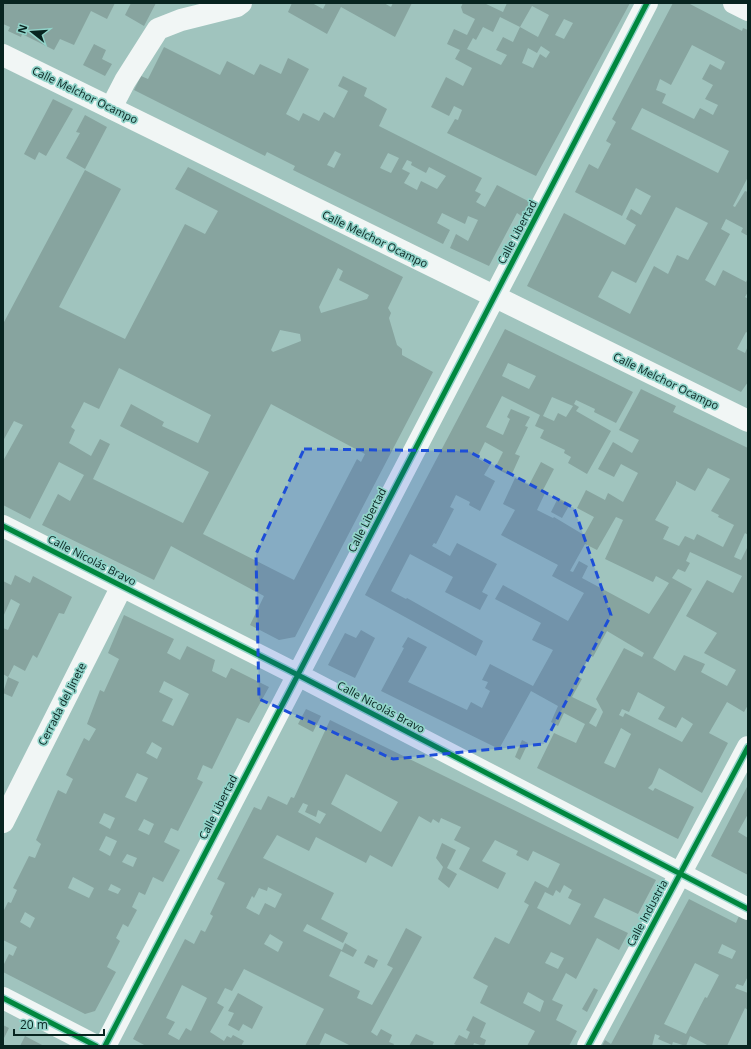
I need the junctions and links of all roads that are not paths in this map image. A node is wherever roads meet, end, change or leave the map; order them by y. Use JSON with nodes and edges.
{"nodes":[{"id":1,"x":241,"y":3,"type":"edge"},
{"id":2,"x":647,"y":3,"type":"edge"},
{"id":3,"x":734,"y":3,"type":"edge"},
{"id":4,"x":748,"y":10,"type":"edge"},
{"id":5,"x":3,"y":55,"type":"edge"},
{"id":6,"x":111,"y":108,"type":"junction"},
{"id":7,"x":494,"y":297,"type":"junction"},
{"id":8,"x":748,"y":421,"type":"edge"},
{"id":9,"x":3,"y":526,"type":"edge"},
{"id":10,"x":122,"y":586,"type":"junction"},
{"id":11,"x":298,"y":675,"type":"junction"},
{"id":12,"x":748,"y":747,"type":"edge"},
{"id":13,"x":3,"y":822,"type":"edge"},
{"id":14,"x":678,"y":874,"type":"junction"},
{"id":15,"x":748,"y":909,"type":"edge"},
{"id":16,"x":3,"y":998,"type":"edge"},
{"id":17,"x":96,"y":1046,"type":"edge"},
{"id":18,"x":105,"y":1046,"type":"edge"},
{"id":19,"x":588,"y":1046,"type":"edge"}],
"edges":[{"from":1,"to":6,"type":"street"},
{"from":2,"to":7,"type":"street","name":"Calle Libertad"},
{"from":3,"to":4,"type":"street"},
{"from":5,"to":6,"type":"street","name":"Calle Melchor Ocampo"},
{"from":6,"to":7,"type":"street","name":"Calle Melchor Ocampo"},
{"from":7,"to":8,"type":"street","name":"Calle Melchor Ocampo"},
{"from":7,"to":11,"type":"street","name":"Calle Libertad"},
{"from":9,"to":10,"type":"street","name":"Calle Nicolás Bravo"},
{"from":10,"to":11,"type":"street","name":"Calle Nicolás Bravo"},
{"from":10,"to":13,"type":"street","name":"Cerrada del Jinete"},
{"from":11,"to":14,"type":"street","name":"Calle Nicolás Bravo"},
{"from":11,"to":18,"type":"street","name":"Calle Libertad"},
{"from":12,"to":14,"type":"street","name":"Calle Industria"},
{"from":14,"to":15,"type":"street","name":"Calle Nicolás Bravo"},
{"from":14,"to":19,"type":"street","name":"Calle Industria"},
{"from":16,"to":17,"type":"street"}]}
